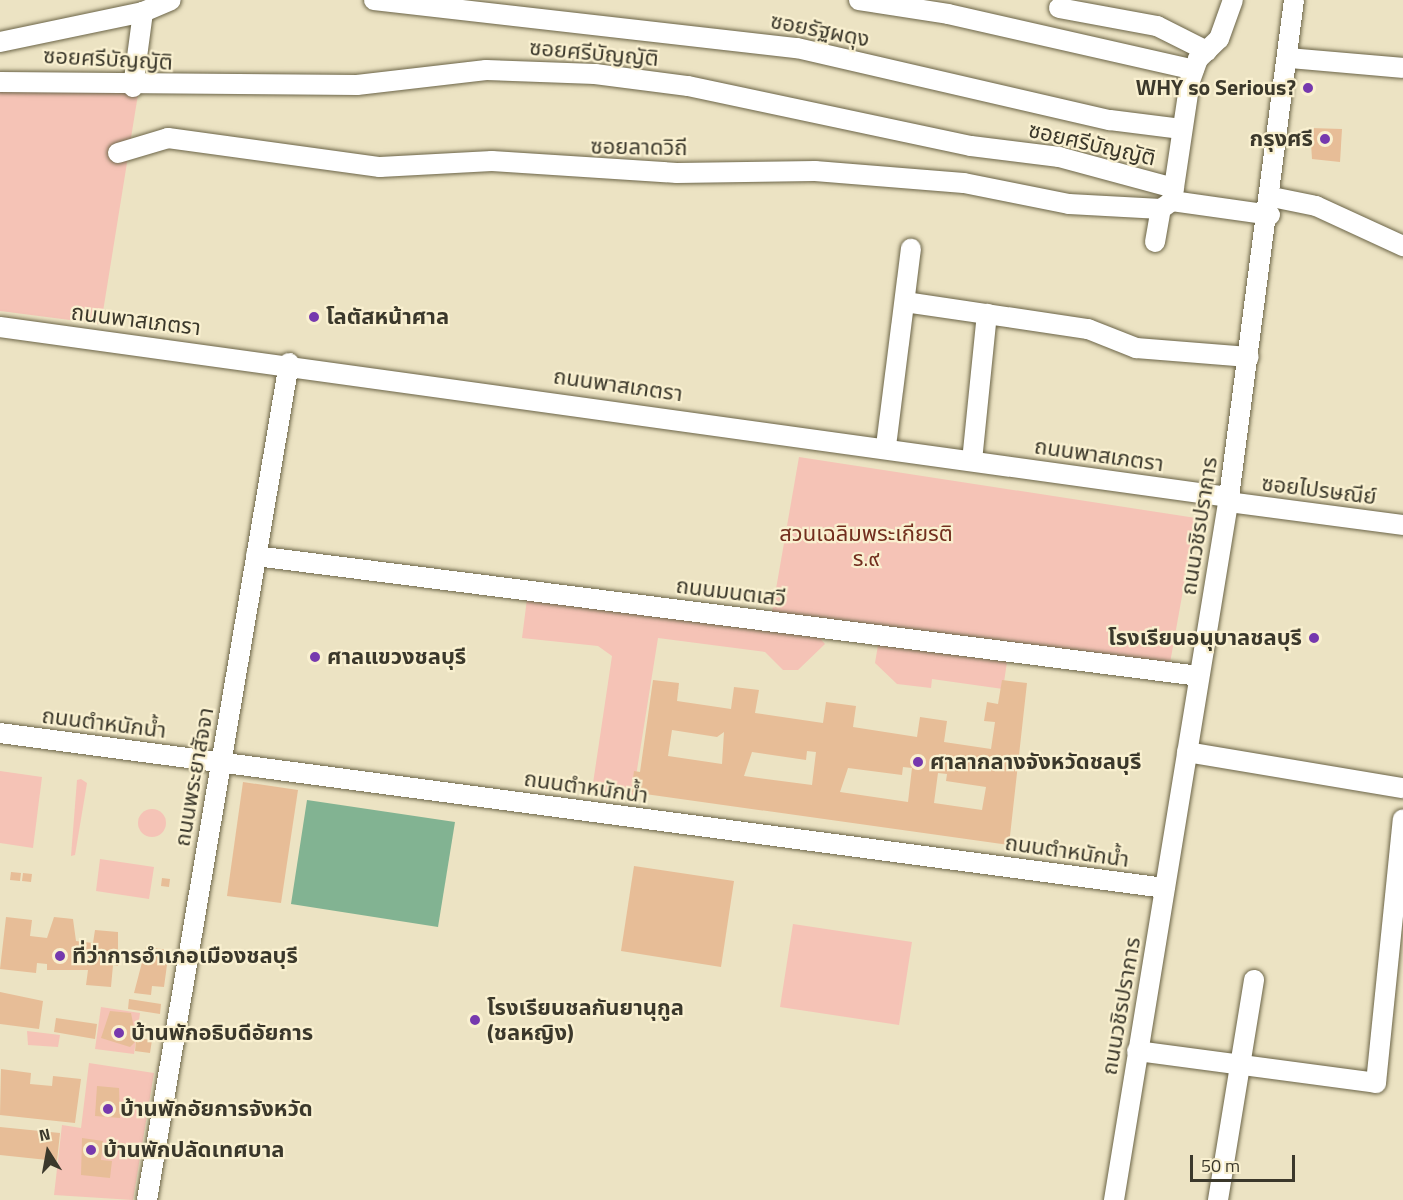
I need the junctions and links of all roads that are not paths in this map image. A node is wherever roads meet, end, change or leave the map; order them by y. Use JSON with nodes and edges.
{"nodes":[{"id":1,"x":171,"y":0,"type":"edge"},
{"id":2,"x":374,"y":0,"type":"edge"},
{"id":3,"x":859,"y":0,"type":"edge"},
{"id":4,"x":1233,"y":0,"type":"edge"},
{"id":5,"x":1294,"y":0,"type":"edge"},
{"id":6,"x":1059,"y":8,"type":"dead end"},
{"id":7,"x":142,"y":12,"type":"junction"},
{"id":8,"x":0,"y":42,"type":"edge"},
{"id":9,"x":1207,"y":51,"type":"junction"},
{"id":10,"x":1289,"y":58,"type":"junction"},
{"id":11,"x":1403,"y":68,"type":"edge"},
{"id":12,"x":1194,"y":70,"type":"junction"},
{"id":13,"x":0,"y":82,"type":"edge"},
{"id":14,"x":133,"y":87,"type":"junction"},
{"id":15,"x":1181,"y":129,"type":"junction"},
{"id":16,"x":118,"y":153,"type":"dead end"},
{"id":17,"x":1169,"y":199,"type":"junction"},
{"id":18,"x":1271,"y":206,"type":"junction"},
{"id":19,"x":1155,"y":242,"type":"dead end"},
{"id":20,"x":1403,"y":246,"type":"edge"},
{"id":21,"x":911,"y":249,"type":"dead end"},
{"id":22,"x":905,"y":302,"type":"junction"},
{"id":23,"x":987,"y":314,"type":"junction"},
{"id":24,"x":0,"y":327,"type":"edge"},
{"id":25,"x":1249,"y":357,"type":"junction"},
{"id":26,"x":289,"y":363,"type":"junction"},
{"id":27,"x":886,"y":447,"type":"junction"},
{"id":28,"x":972,"y":461,"type":"junction"},
{"id":29,"x":1229,"y":500,"type":"junction"},
{"id":30,"x":1403,"y":525,"type":"edge"},
{"id":31,"x":256,"y":556,"type":"junction"},
{"id":32,"x":1199,"y":676,"type":"junction"},
{"id":33,"x":0,"y":733,"type":"edge"},
{"id":34,"x":1187,"y":752,"type":"junction"},
{"id":35,"x":222,"y":762,"type":"junction"},
{"id":36,"x":1403,"y":788,"type":"edge"},
{"id":37,"x":1403,"y":819,"type":"edge"},
{"id":38,"x":1165,"y":888,"type":"junction"},
{"id":39,"x":1254,"y":980,"type":"dead end"},
{"id":40,"x":1394,"y":988,"type":"edge"},
{"id":41,"x":1137,"y":1051,"type":"junction"},
{"id":42,"x":1238,"y":1065,"type":"junction"},
{"id":43,"x":147,"y":1200,"type":"edge"},
{"id":44,"x":1114,"y":1200,"type":"edge"},
{"id":45,"x":1218,"y":1200,"type":"edge"}],
"edges":[{"from":1,"to":7,"type":"street"},
{"from":2,"to":15,"type":"street","name":"ซอยรัฐผดุง"},
{"from":3,"to":12,"type":"street"},
{"from":4,"to":9,"type":"street"},
{"from":5,"to":10,"type":"street","name":"ถนนวชิรปราการ"},
{"from":6,"to":9,"type":"street"},
{"from":7,"to":8,"type":"street"},
{"from":7,"to":14,"type":"street"},
{"from":9,"to":12,"type":"street"},
{"from":10,"to":11,"type":"street"},
{"from":10,"to":18,"type":"street","name":"ถนนวชิรปราการ"},
{"from":12,"to":15,"type":"street"},
{"from":13,"to":14,"type":"street","name":"ซอยศรีบัญญัติ"},
{"from":14,"to":17,"type":"street","name":"ซอยศรีบัญญัติ"},
{"from":15,"to":17,"type":"street"},
{"from":16,"to":17,"type":"street","name":"ซอยลาดวิถี"},
{"from":17,"to":18,"type":"street","name":"ซอยลาดวิถี"},
{"from":17,"to":19,"type":"street"},
{"from":18,"to":20,"type":"street","name":"ซอยลาดวิถี"},
{"from":18,"to":25,"type":"street","name":"ถนนวชิรปราการ"},
{"from":21,"to":22,"type":"street"},
{"from":22,"to":23,"type":"street"},
{"from":22,"to":27,"type":"street"},
{"from":23,"to":25,"type":"street"},
{"from":23,"to":28,"type":"street"},
{"from":24,"to":26,"type":"street","name":"ถนนพาสเภตรา"},
{"from":25,"to":29,"type":"street","name":"ถนนวชิรปราการ"},
{"from":26,"to":27,"type":"street","name":"ถนนพาสเภตรา"},
{"from":26,"to":31,"type":"street","name":"ถนนพระยาสัจจา"},
{"from":27,"to":28,"type":"street","name":"ถนนพาสเภตรา"},
{"from":28,"to":29,"type":"street","name":"ถนนพาสเภตรา"},
{"from":29,"to":30,"type":"street","name":"ซอยไปรษณีย์"},
{"from":29,"to":32,"type":"street","name":"ถนนวชิรปราการ"},
{"from":31,"to":32,"type":"street","name":"ถนนมนตเสวี"},
{"from":31,"to":35,"type":"street","name":"ถนนพระยาสัจจา"},
{"from":32,"to":34,"type":"street","name":"ถนนวชิรปราการ"},
{"from":33,"to":35,"type":"street","name":"ถนนตำหนักน้ำ"},
{"from":34,"to":36,"type":"street"},
{"from":34,"to":38,"type":"street","name":"ถนนวชิรปราการ"},
{"from":35,"to":38,"type":"street","name":"ถนนตำหนักน้ำ"},
{"from":35,"to":43,"type":"street","name":"ถนนพระยาสัจจา"},
{"from":37,"to":40,"type":"street"},
{"from":38,"to":41,"type":"street","name":"ถนนวชิรปราการ"},
{"from":39,"to":42,"type":"street"},
{"from":40,"to":42,"type":"street"},
{"from":41,"to":42,"type":"street"},
{"from":41,"to":44,"type":"street","name":"ถนนวชิรปราการ"},
{"from":42,"to":45,"type":"street"}]}
